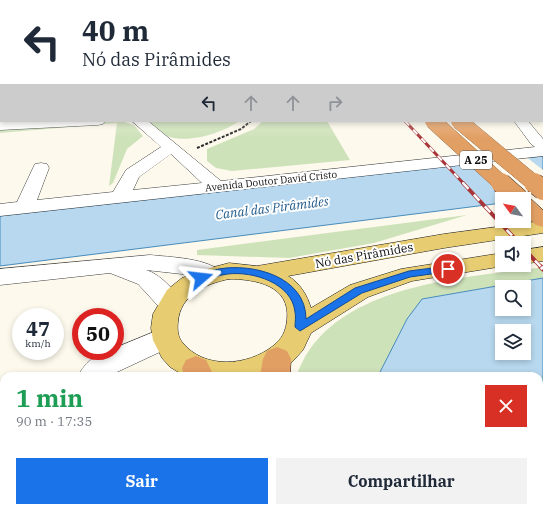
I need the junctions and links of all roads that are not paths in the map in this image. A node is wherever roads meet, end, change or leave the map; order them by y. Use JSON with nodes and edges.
{"nodes":[{"id":1,"x":68,"y":122,"type":"edge"},
{"id":2,"x":139,"y":122,"type":"edge"},
{"id":3,"x":434,"y":122,"type":"edge"},
{"id":4,"x":460,"y":122,"type":"edge"},
{"id":5,"x":522,"y":122,"type":"edge"},
{"id":6,"x":0,"y":126,"type":"edge"},
{"id":7,"x":543,"y":145,"type":"edge"},
{"id":8,"x":176,"y":151,"type":"junction"},
{"id":9,"x":543,"y":152,"type":"edge"},
{"id":10,"x":41,"y":168,"type":"dead end"},
{"id":11,"x":218,"y":187,"type":"junction"},
{"id":12,"x":543,"y":190,"type":"edge"},
{"id":13,"x":511,"y":192,"type":"edge"},
{"id":14,"x":120,"y":196,"type":"junction"},
{"id":15,"x":25,"y":207,"type":"junction"},
{"id":16,"x":0,"y":210,"type":"edge"},
{"id":17,"x":531,"y":210,"type":"edge"},
{"id":18,"x":543,"y":221,"type":"edge"},
{"id":19,"x":543,"y":228,"type":"edge"},
{"id":20,"x":543,"y":254,"type":"edge"},
{"id":21,"x":531,"y":256,"type":"edge"},
{"id":22,"x":495,"y":261,"type":"edge"},
{"id":23,"x":113,"y":266,"type":"junction"},
{"id":24,"x":257,"y":273,"type":"junction"},
{"id":25,"x":210,"y":274,"type":"junction"},
{"id":26,"x":0,"y":277,"type":"edge"},
{"id":27,"x":170,"y":303,"type":"junction"},
{"id":28,"x":300,"y":327,"type":"junction"},
{"id":29,"x":166,"y":338,"type":"junction"},
{"id":30,"x":276,"y":368,"type":"edge"},
{"id":31,"x":98,"y":372,"type":"edge"},
{"id":32,"x":198,"y":372,"type":"edge"},
{"id":33,"x":240,"y":372,"type":"edge"}],
"edges":[{"from":1,"to":6,"type":"street"},
{"from":2,"to":8,"type":"street"},
{"from":3,"to":13,"type":"highway","number":"A 25","bridge":true},
{"from":4,"to":12,"type":"highway","number":"A 25","bridge":true},
{"from":5,"to":7,"type":"street"},
{"from":8,"to":11,"type":"street"},
{"from":8,"to":14,"type":"street"},
{"from":9,"to":11,"type":"street","name":"Avenida Doutor David Cristo"},
{"from":10,"to":15,"type":"street"},
{"from":11,"to":14,"type":"street","name":"Avenida Doutor David Cristo"},
{"from":14,"to":15,"type":"street","name":"Avenida Doutor David Cristo"},
{"from":15,"to":16,"type":"street","name":"Avenida Doutor David Cristo"},
{"from":17,"to":18,"type":"highway"},
{"from":19,"to":24,"type":"main road","name":"Nó das Pirâmides"},
{"from":20,"to":21,"type":"main road"},
{"from":22,"to":28,"type":"main road"},
{"from":23,"to":25,"type":"street"},
{"from":23,"to":26,"type":"street"},
{"from":23,"to":27,"type":"street"},
{"from":24,"to":25,"type":"main road","name":"Nó das Pirâmides"},
{"from":24,"to":28,"type":"main road","name":"Nó das Pirâmides"},
{"from":25,"to":27,"type":"main road","name":"Nó das Pirâmides"},
{"from":27,"to":29,"type":"main road","name":"Nó das Pirâmides"},
{"from":28,"to":30,"type":"main road","name":"Nó das Pirâmides"},
{"from":29,"to":31,"type":"street"},
{"from":29,"to":32,"type":"main road","name":"Nó das Pirâmides"},
{"from":30,"to":33,"type":"main road","name":"Nó das Pirâmides"}]}
